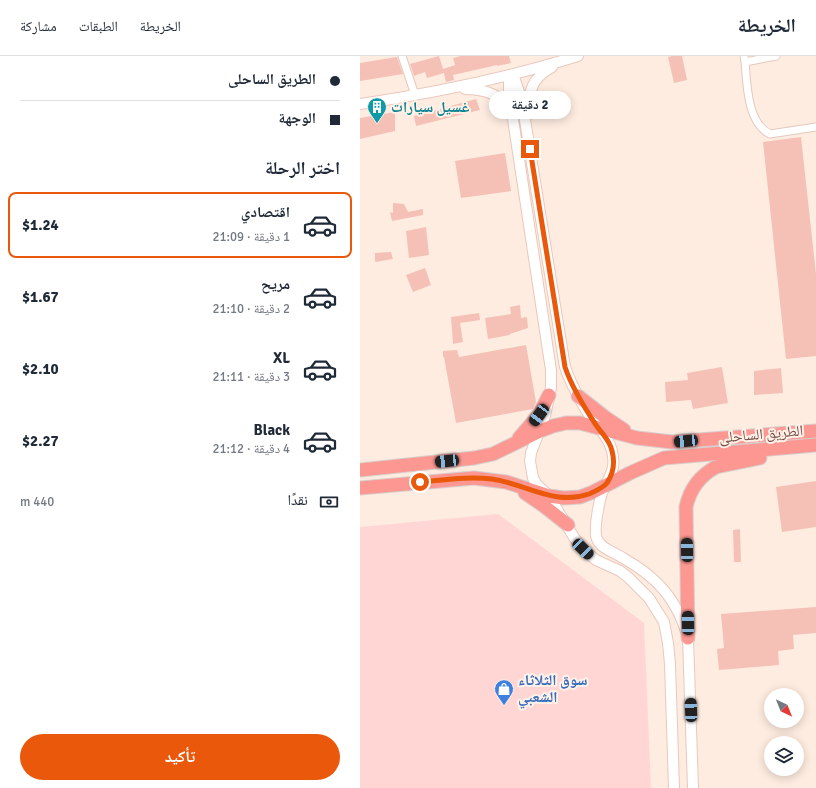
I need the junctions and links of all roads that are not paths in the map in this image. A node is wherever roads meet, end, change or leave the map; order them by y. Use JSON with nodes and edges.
{"nodes":[{"id":1,"x":402,"y":56,"type":"edge"},
{"id":2,"x":578,"y":56,"type":"edge"},
{"id":3,"x":776,"y":56,"type":"edge"},
{"id":4,"x":744,"y":59,"type":"edge"},
{"id":5,"x":562,"y":61,"type":"junction"},
{"id":6,"x":511,"y":74,"type":"junction"},
{"id":7,"x":450,"y":89,"type":"junction"},
{"id":8,"x":415,"y":95,"type":"junction"},
{"id":9,"x":360,"y":104,"type":"edge"},
{"id":10,"x":513,"y":112,"type":"junction"},
{"id":11,"x":526,"y":126,"type":"junction"},
{"id":12,"x":816,"y":127,"type":"edge"},
{"id":13,"x":549,"y":395,"type":"junction"},
{"id":14,"x":578,"y":396,"type":"junction"},
{"id":15,"x":598,"y":428,"type":"junction"},
{"id":16,"x":540,"y":431,"type":"junction"},
{"id":17,"x":816,"y":431,"type":"edge"},
{"id":18,"x":638,"y":438,"type":"junction"},
{"id":19,"x":810,"y":446,"type":"edge"},
{"id":20,"x":510,"y":447,"type":"junction"},
{"id":21,"x":360,"y":470,"type":"edge"},
{"id":22,"x":506,"y":482,"type":"junction"},
{"id":23,"x":604,"y":486,"type":"junction"},
{"id":24,"x":360,"y":488,"type":"edge"},
{"id":25,"x":550,"y":496,"type":"junction"},
{"id":26,"x":568,"y":525,"type":"junction"},
{"id":27,"x":688,"y":638,"type":"junction"},
{"id":28,"x":674,"y":788,"type":"edge"},
{"id":29,"x":694,"y":788,"type":"edge"}],
"edges":[{"from":1,"to":8,"type":"street"},
{"from":2,"to":5,"type":"street"},
{"from":3,"to":4,"type":"street"},
{"from":4,"to":12,"type":"street"},
{"from":5,"to":6,"type":"street"},
{"from":5,"to":11,"type":"street"},
{"from":6,"to":7,"type":"street"},
{"from":6,"to":10,"type":"street"},
{"from":6,"to":11,"type":"street"},
{"from":7,"to":8,"type":"street"},
{"from":7,"to":10,"type":"street"},
{"from":8,"to":9,"type":"street"},
{"from":10,"to":13,"type":"street"},
{"from":11,"to":14,"type":"street"},
{"from":13,"to":16,"type":"street"},
{"from":13,"to":20,"type":"highway"},
{"from":14,"to":15,"type":"street"},
{"from":14,"to":18,"type":"highway"},
{"from":15,"to":16,"type":"highway"},
{"from":15,"to":18,"type":"highway"},
{"from":15,"to":23,"type":"street"},
{"from":16,"to":20,"type":"highway"},
{"from":16,"to":25,"type":"street"},
{"from":17,"to":18,"type":"highway"},
{"from":19,"to":23,"type":"highway","name":"الطريق الساحلى"},
{"from":19,"to":27,"type":"highway"},
{"from":20,"to":21,"type":"highway"},
{"from":22,"to":24,"type":"highway","name":"الطريق الساحلى"},
{"from":22,"to":25,"type":"highway","name":"الطريق الساحلى"},
{"from":22,"to":26,"type":"highway"},
{"from":23,"to":25,"type":"highway","name":"الطريق الساحلى"},
{"from":23,"to":27,"type":"street"},
{"from":25,"to":26,"type":"street"},
{"from":26,"to":28,"type":"street"},
{"from":27,"to":29,"type":"street"}]}
